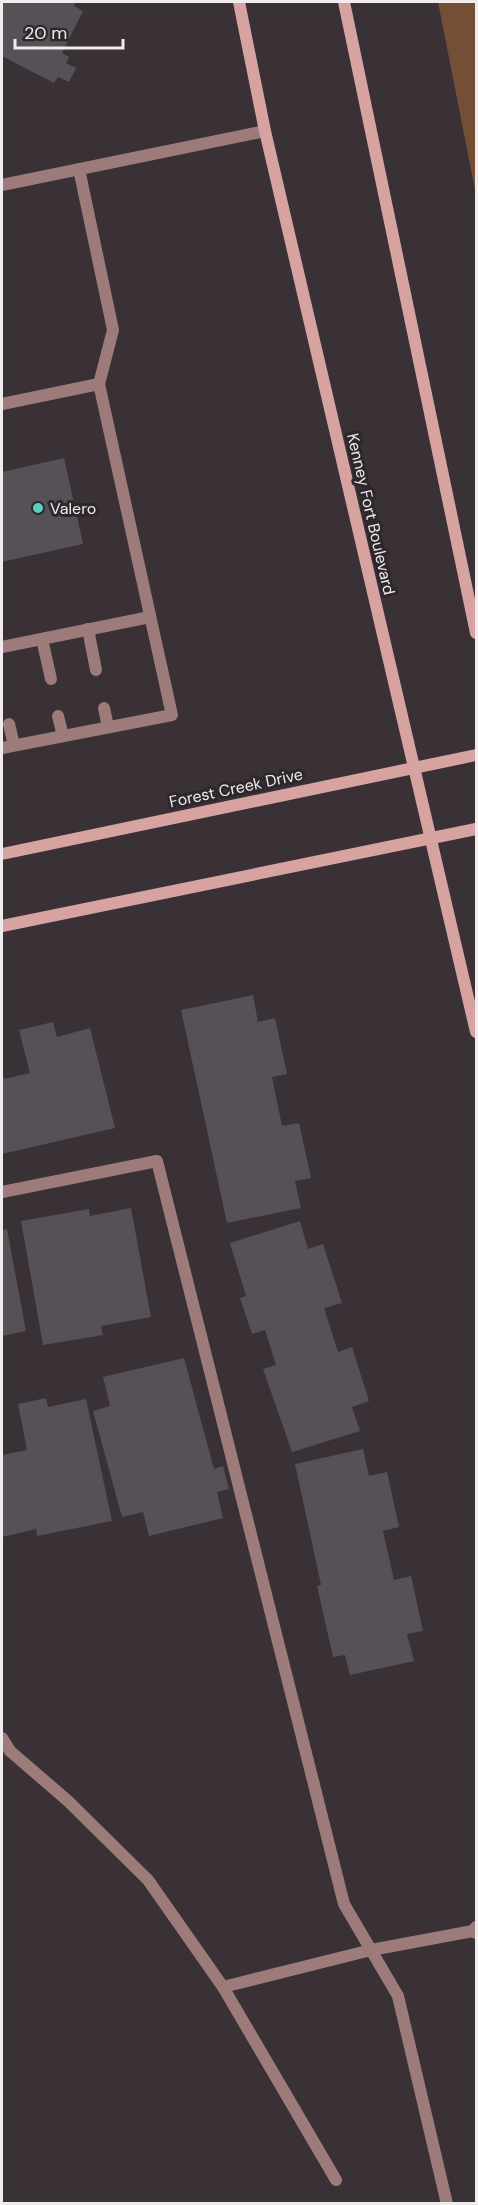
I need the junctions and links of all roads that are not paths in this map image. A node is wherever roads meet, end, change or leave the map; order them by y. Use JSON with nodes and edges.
{"nodes":[{"id":1,"x":239,"y":2,"type":"edge"},
{"id":2,"x":344,"y":2,"type":"edge"},
{"id":3,"x":265,"y":131,"type":"junction"},
{"id":4,"x":79,"y":169,"type":"junction"},
{"id":5,"x":2,"y":185,"type":"edge"},
{"id":6,"x":99,"y":384,"type":"junction"},
{"id":7,"x":2,"y":404,"type":"edge"},
{"id":8,"x":150,"y":617,"type":"junction"},
{"id":9,"x":88,"y":629,"type":"junction"},
{"id":10,"x":477,"y":633,"type":"edge"},
{"id":11,"x":42,"y":639,"type":"junction"},
{"id":12,"x":2,"y":647,"type":"edge"},
{"id":13,"x":96,"y":670,"type":"dead end"},
{"id":14,"x":51,"y":679,"type":"dead end"},
{"id":15,"x":104,"y":708,"type":"dead end"},
{"id":16,"x":58,"y":716,"type":"dead end"},
{"id":17,"x":9,"y":724,"type":"dead end"},
{"id":18,"x":108,"y":727,"type":"junction"},
{"id":19,"x":63,"y":736,"type":"junction"},
{"id":20,"x":8,"y":747,"type":"edge"},
{"id":21,"x":477,"y":755,"type":"edge"},
{"id":22,"x":413,"y":770,"type":"junction"},
{"id":23,"x":477,"y":829,"type":"edge"},
{"id":24,"x":430,"y":839,"type":"junction"},
{"id":25,"x":2,"y":854,"type":"edge"},
{"id":26,"x":2,"y":926,"type":"edge"},
{"id":27,"x":477,"y":1032,"type":"edge"},
{"id":28,"x":2,"y":1192,"type":"edge"},
{"id":29,"x":2,"y":1738,"type":"edge"},
{"id":30,"x":476,"y":1930,"type":"edge"},
{"id":31,"x":371,"y":1950,"type":"junction"},
{"id":32,"x":223,"y":1987,"type":"junction"},
{"id":33,"x":336,"y":2180,"type":"dead end"},
{"id":34,"x":447,"y":2204,"type":"edge"}],
"edges":[{"from":1,"to":3,"type":"main road","name":"Kenney Fort Boulevard"},
{"from":2,"to":10,"type":"main road"},
{"from":3,"to":4,"type":"lane"},
{"from":3,"to":22,"type":"main road","name":"Kenney Fort Boulevard"},
{"from":4,"to":5,"type":"lane"},
{"from":4,"to":6,"type":"lane"},
{"from":6,"to":7,"type":"lane"},
{"from":6,"to":8,"type":"lane"},
{"from":8,"to":9,"type":"lane"},
{"from":8,"to":18,"type":"lane"},
{"from":9,"to":11,"type":"lane"},
{"from":9,"to":13,"type":"lane"},
{"from":11,"to":12,"type":"lane"},
{"from":11,"to":14,"type":"lane"},
{"from":15,"to":18,"type":"lane"},
{"from":16,"to":19,"type":"lane"},
{"from":17,"to":20,"type":"lane"},
{"from":18,"to":19,"type":"lane"},
{"from":19,"to":20,"type":"lane"},
{"from":21,"to":22,"type":"main road","name":"Forest Creek Drive"},
{"from":22,"to":24,"type":"main road","name":"Kenney Fort Boulevard"},
{"from":22,"to":25,"type":"main road","name":"Forest Creek Drive"},
{"from":23,"to":24,"type":"main road"},
{"from":24,"to":26,"type":"main road"},
{"from":24,"to":27,"type":"main road","name":"Kenney Fort Boulevard"},
{"from":28,"to":31,"type":"lane"},
{"from":29,"to":32,"type":"lane"},
{"from":30,"to":31,"type":"lane"},
{"from":31,"to":32,"type":"lane"},
{"from":31,"to":34,"type":"lane"},
{"from":32,"to":33,"type":"lane"}]}
